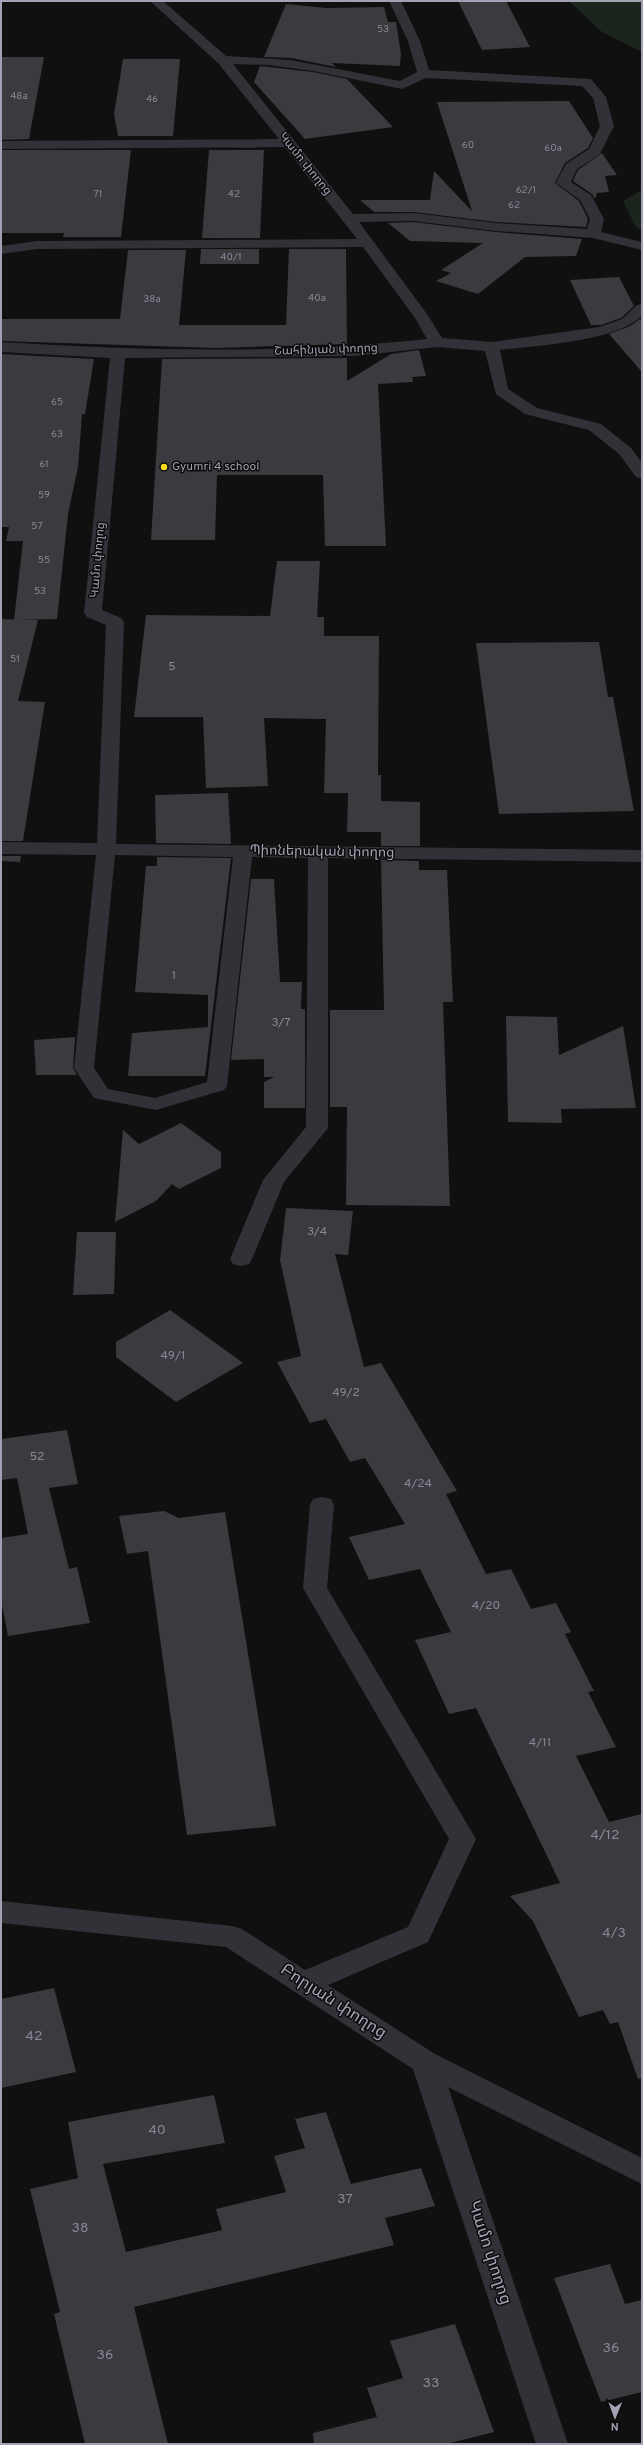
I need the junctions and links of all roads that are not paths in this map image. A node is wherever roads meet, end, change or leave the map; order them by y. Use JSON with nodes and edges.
{"nodes":[{"id":1,"x":156,"y":1,"type":"edge"},
{"id":2,"x":395,"y":1,"type":"edge"},
{"id":3,"x":223,"y":60,"type":"junction"},
{"id":4,"x":424,"y":74,"type":"junction"},
{"id":5,"x":288,"y":143,"type":"junction"},
{"id":6,"x":1,"y":145,"type":"edge"},
{"id":7,"x":349,"y":218,"type":"junction"},
{"id":8,"x":593,"y":234,"type":"junction"},
{"id":9,"x":368,"y":243,"type":"junction"},
{"id":10,"x":642,"y":246,"type":"edge"},
{"id":11,"x":1,"y":250,"type":"edge"},
{"id":12,"x":642,"y":308,"type":"edge"},
{"id":13,"x":437,"y":342,"type":"junction"},
{"id":14,"x":492,"y":346,"type":"junction"},
{"id":15,"x":1,"y":347,"type":"edge"},
{"id":16,"x":118,"y":354,"type":"junction"},
{"id":17,"x":642,"y":474,"type":"edge"},
{"id":18,"x":1,"y":848,"type":"edge"},
{"id":19,"x":106,"y":849,"type":"junction"},
{"id":20,"x":243,"y":851,"type":"junction"},
{"id":21,"x":318,"y":852,"type":"junction"},
{"id":22,"x":642,"y":856,"type":"edge"},
{"id":23,"x":241,"y":1259,"type":"dead end"},
{"id":24,"x":322,"y":1505,"type":"dead end"},
{"id":25,"x":1,"y":1912,"type":"edge"},
{"id":26,"x":304,"y":1983,"type":"junction"},
{"id":27,"x":426,"y":2062,"type":"junction"},
{"id":28,"x":642,"y":2172,"type":"edge"},
{"id":29,"x":552,"y":2444,"type":"edge"}],
"edges":[{"from":1,"to":3,"type":"street","name":"Կամո փողոց"},
{"from":2,"to":4,"type":"street"},
{"from":3,"to":4,"type":"street"},
{"from":3,"to":5,"type":"street","name":"Կամո փողոց"},
{"from":4,"to":8,"type":"street"},
{"from":5,"to":6,"type":"street"},
{"from":5,"to":7,"type":"street","name":"Կամո փողոց"},
{"from":7,"to":8,"type":"street"},
{"from":7,"to":9,"type":"street","name":"Կամո փողոց"},
{"from":8,"to":10,"type":"street"},
{"from":9,"to":11,"type":"street"},
{"from":9,"to":13,"type":"street","name":"Կամո փողոց"},
{"from":12,"to":14,"type":"street","name":"Շահինյան փողոց"},
{"from":13,"to":14,"type":"street","name":"Շահինյան փողոց"},
{"from":13,"to":16,"type":"street","name":"Շահինյան փողոց"},
{"from":14,"to":17,"type":"street"},
{"from":15,"to":16,"type":"street","name":"Շահինյան փողոց"},
{"from":16,"to":19,"type":"street","name":"Կամո փողոց"},
{"from":18,"to":19,"type":"street","name":"Պիոներական փողոց"},
{"from":19,"to":20,"type":"street","name":"Պիոներական փողոց"},
{"from":19,"to":20,"type":"street"},
{"from":20,"to":21,"type":"street","name":"Պիոներական փողոց"},
{"from":21,"to":22,"type":"street","name":"Պիոներական փողոց"},
{"from":21,"to":23,"type":"street"},
{"from":24,"to":26,"type":"street"},
{"from":25,"to":26,"type":"street","name":"Բորյան փողոց"},
{"from":26,"to":27,"type":"street","name":"Բորյան փողոց"},
{"from":27,"to":28,"type":"street","name":"Բորյան փողոց"},
{"from":27,"to":29,"type":"street","name":"Կամո փողոց"}]}
